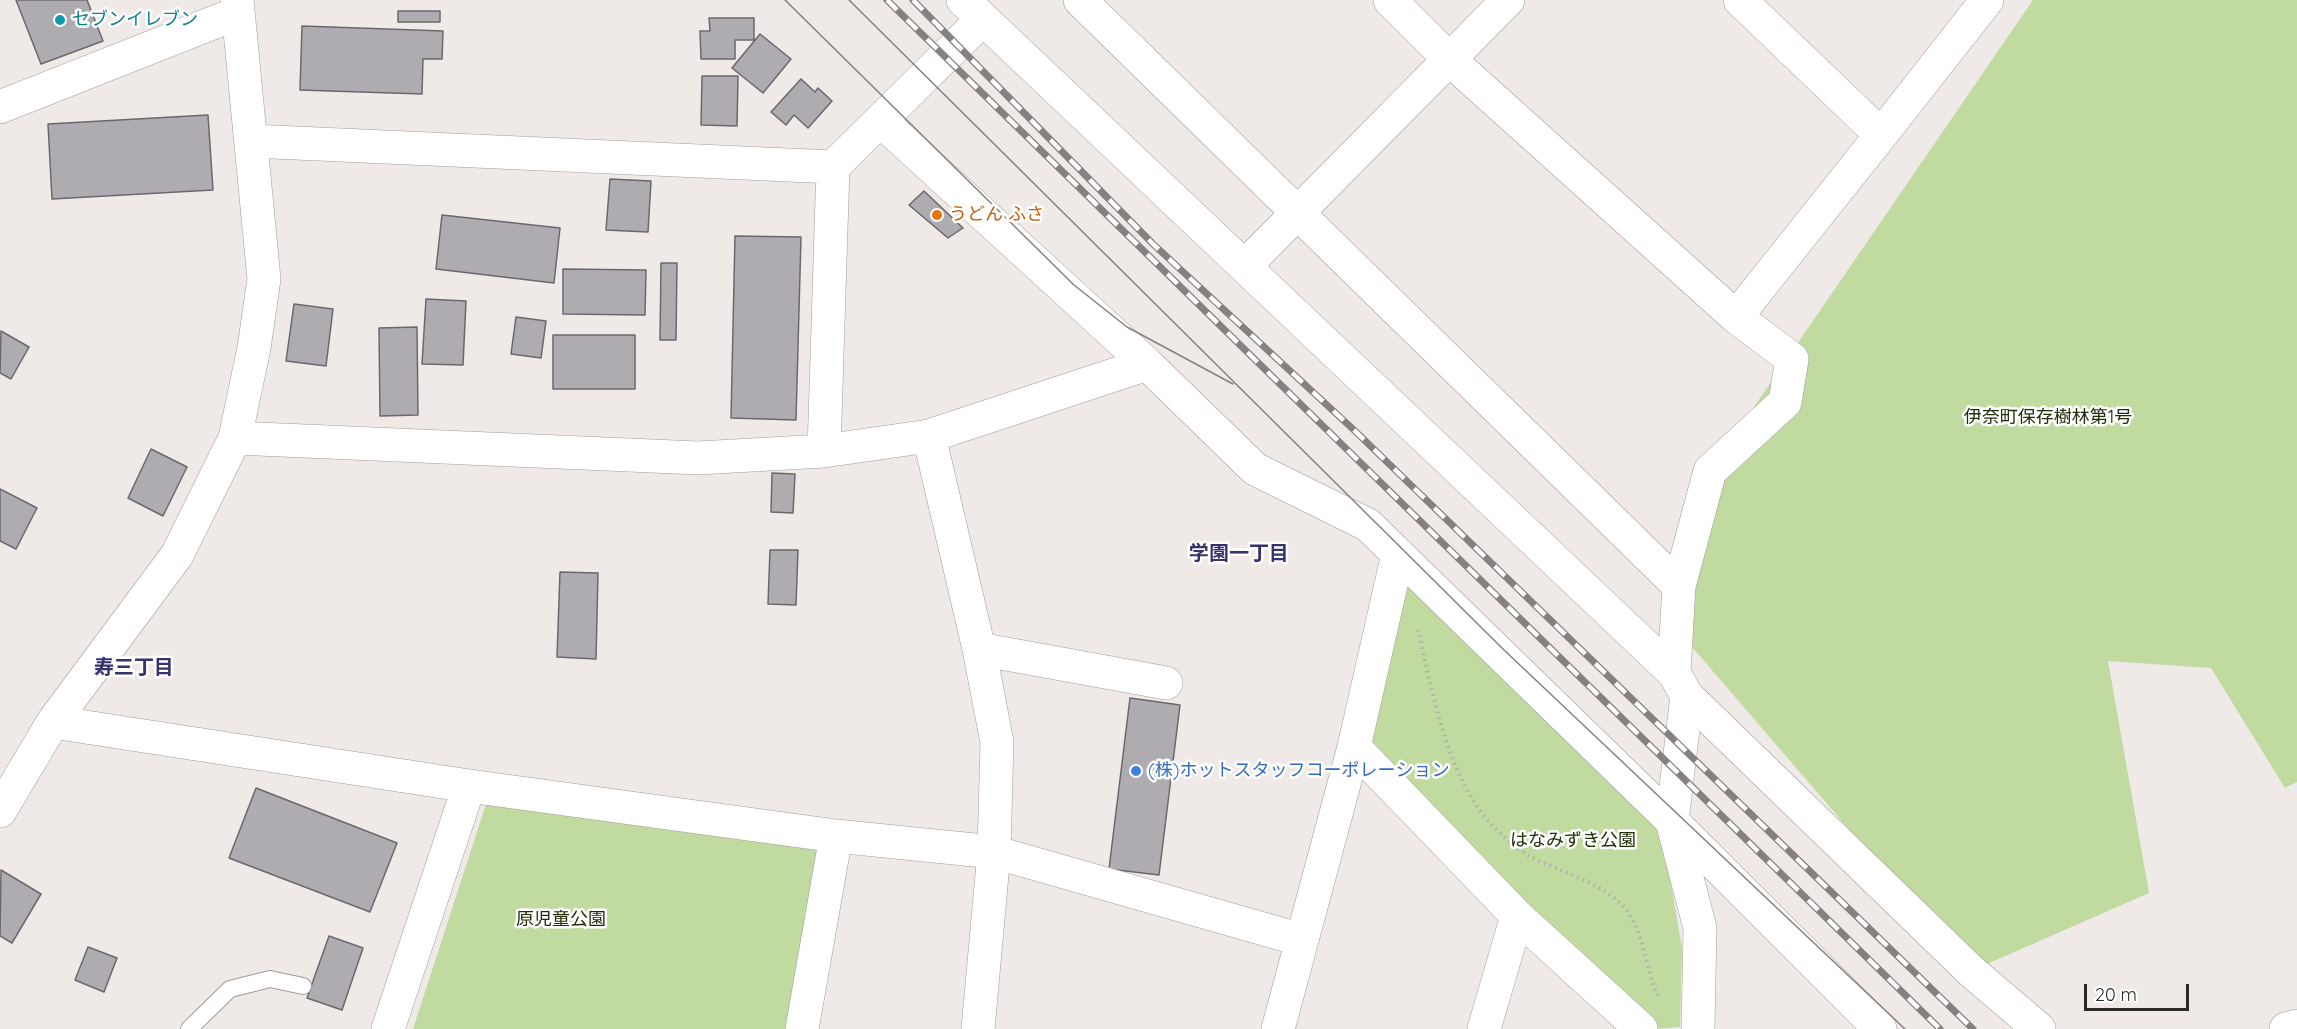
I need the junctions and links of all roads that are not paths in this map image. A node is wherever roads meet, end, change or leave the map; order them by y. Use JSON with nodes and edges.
{"nodes":[{"id":1,"x":1080,"y":0,"type":"edge"},
{"id":2,"x":1390,"y":0,"type":"edge"},
{"id":3,"x":1508,"y":0,"type":"edge"},
{"id":4,"x":1740,"y":0,"type":"edge"},
{"id":5,"x":1987,"y":0,"type":"edge"},
{"id":6,"x":237,"y":6,"type":"edge"},
{"id":7,"x":973,"y":10,"type":"edge"},
{"id":8,"x":1449,"y":59,"type":"junction"},
{"id":9,"x":0,"y":107,"type":"edge"},
{"id":10,"x":881,"y":121,"type":"junction"},
{"id":11,"x":1881,"y":135,"type":"junction"},
{"id":12,"x":251,"y":141,"type":"junction"},
{"id":13,"x":833,"y":167,"type":"junction"},
{"id":14,"x":1297,"y":213,"type":"junction"},
{"id":15,"x":1245,"y":266,"type":"junction"},
{"id":16,"x":1736,"y":317,"type":"junction"},
{"id":17,"x":1147,"y":363,"type":"junction"},
{"id":18,"x":929,"y":435,"type":"junction"},
{"id":19,"x":236,"y":438,"type":"junction"},
{"id":20,"x":824,"y":451,"type":"junction"},
{"id":21,"x":1398,"y":554,"type":"junction"},
{"id":22,"x":1679,"y":586,"type":"junction"},
{"id":23,"x":979,"y":649,"type":"junction"},
{"id":24,"x":1166,"y":682,"type":"dead end"},
{"id":25,"x":1680,"y":684,"type":"junction"},
{"id":26,"x":53,"y":722,"type":"junction"},
{"id":27,"x":1354,"y":747,"type":"junction"},
{"id":28,"x":470,"y":786,"type":"junction"},
{"id":29,"x":0,"y":812,"type":"edge"},
{"id":30,"x":1672,"y":821,"type":"junction"},
{"id":31,"x":836,"y":836,"type":"junction"},
{"id":32,"x":994,"y":852,"type":"junction"},
{"id":33,"x":1517,"y":916,"type":"junction"},
{"id":34,"x":1302,"y":940,"type":"junction"},
{"id":35,"x":303,"y":986,"type":"dead end"},
{"id":36,"x":2297,"y":1026,"type":"edge"},
{"id":37,"x":189,"y":1029,"type":"edge"},
{"id":38,"x":388,"y":1029,"type":"edge"},
{"id":39,"x":802,"y":1029,"type":"edge"},
{"id":40,"x":978,"y":1029,"type":"edge"},
{"id":41,"x":1278,"y":1029,"type":"edge"},
{"id":42,"x":1484,"y":1029,"type":"edge"},
{"id":43,"x":1641,"y":1029,"type":"edge"},
{"id":44,"x":1698,"y":1029,"type":"edge"},
{"id":45,"x":1880,"y":1029,"type":"edge"},
{"id":46,"x":2039,"y":1029,"type":"edge"},
{"id":47,"x":2286,"y":1029,"type":"edge"}],
"edges":[{"from":1,"to":14,"type":"street"},
{"from":2,"to":8,"type":"street"},
{"from":3,"to":8,"type":"street"},
{"from":4,"to":11,"type":"street"},
{"from":5,"to":11,"type":"street"},
{"from":6,"to":9,"type":"street"},
{"from":6,"to":12,"type":"street"},
{"from":7,"to":10,"type":"street"},
{"from":7,"to":15,"type":"street"},
{"from":8,"to":14,"type":"street"},
{"from":8,"to":16,"type":"street"},
{"from":10,"to":13,"type":"street"},
{"from":10,"to":17,"type":"street"},
{"from":11,"to":16,"type":"street"},
{"from":12,"to":13,"type":"street"},
{"from":12,"to":19,"type":"street"},
{"from":13,"to":20,"type":"street"},
{"from":14,"to":15,"type":"street"},
{"from":14,"to":22,"type":"street"},
{"from":15,"to":25,"type":"street"},
{"from":16,"to":22,"type":"street"},
{"from":17,"to":18,"type":"street"},
{"from":17,"to":21,"type":"street"},
{"from":18,"to":20,"type":"street"},
{"from":18,"to":23,"type":"street"},
{"from":19,"to":20,"type":"street"},
{"from":19,"to":26,"type":"street"},
{"from":21,"to":27,"type":"street"},
{"from":21,"to":30,"type":"street"},
{"from":22,"to":25,"type":"street"},
{"from":23,"to":24,"type":"street"},
{"from":23,"to":32,"type":"street"},
{"from":25,"to":30,"type":"street"},
{"from":25,"to":46,"type":"street"},
{"from":26,"to":28,"type":"street"},
{"from":26,"to":29,"type":"street"},
{"from":27,"to":33,"type":"street"},
{"from":27,"to":34,"type":"street"},
{"from":28,"to":31,"type":"street"},
{"from":28,"to":38,"type":"street"},
{"from":30,"to":44,"type":"street"},
{"from":30,"to":45,"type":"street"},
{"from":31,"to":32,"type":"street"},
{"from":31,"to":39,"type":"street"},
{"from":32,"to":34,"type":"street"},
{"from":32,"to":40,"type":"street"},
{"from":33,"to":42,"type":"street"},
{"from":33,"to":43,"type":"street"},
{"from":34,"to":41,"type":"street"},
{"from":35,"to":37,"type":"lane"},
{"from":36,"to":47,"type":"street"}]}
